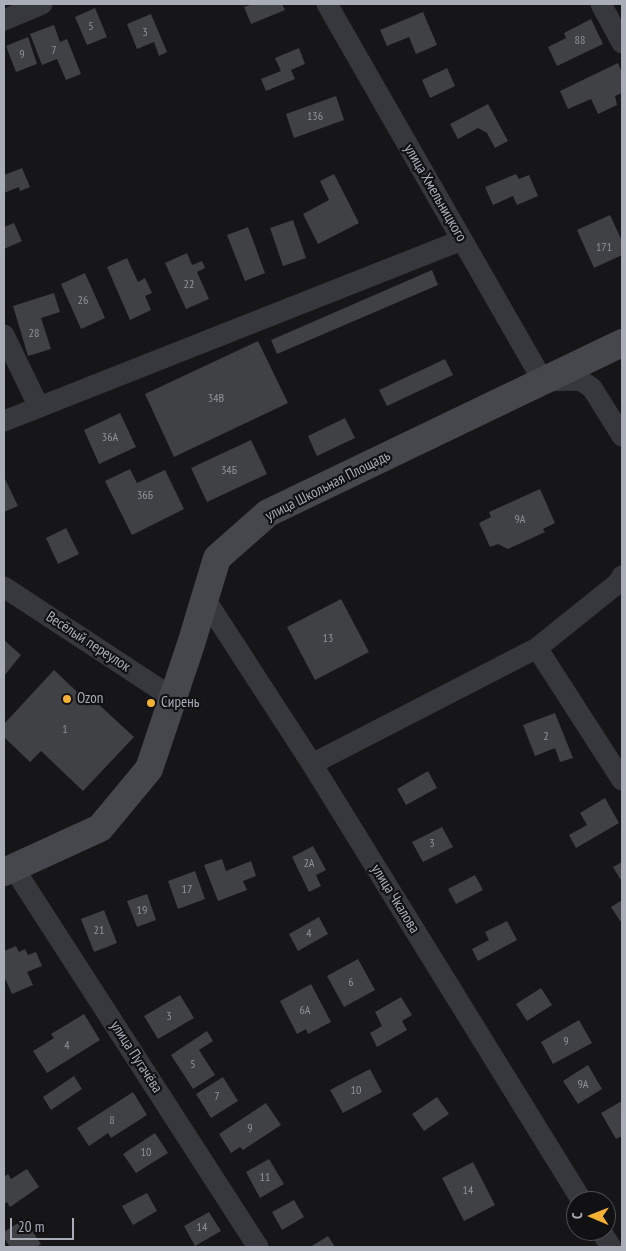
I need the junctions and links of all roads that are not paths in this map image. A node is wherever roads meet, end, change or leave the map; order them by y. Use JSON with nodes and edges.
{"nodes":[{"id":1,"x":42,"y":4,"type":"edge"},
{"id":2,"x":327,"y":4,"type":"edge"},
{"id":3,"x":601,"y":4,"type":"edge"},
{"id":4,"x":10,"y":13,"type":"edge"},
{"id":5,"x":622,"y":43,"type":"edge"},
{"id":6,"x":462,"y":240,"type":"junction"},
{"id":7,"x":4,"y":334,"type":"edge"},
{"id":8,"x":622,"y":344,"type":"edge"},
{"id":9,"x":543,"y":382,"type":"junction"},
{"id":10,"x":39,"y":408,"type":"junction"},
{"id":11,"x":4,"y":422,"type":"edge"},
{"id":12,"x":622,"y":436,"type":"edge"},
{"id":13,"x":622,"y":576,"type":"edge"},
{"id":14,"x":4,"y":587,"type":"edge"},
{"id":15,"x":204,"y":599,"type":"junction"},
{"id":16,"x":537,"y":648,"type":"junction"},
{"id":17,"x":173,"y":698,"type":"junction"},
{"id":18,"x":312,"y":764,"type":"junction"},
{"id":19,"x":622,"y":780,"type":"edge"},
{"id":20,"x":9,"y":870,"type":"edge"},
{"id":21,"x":576,"y":1191,"type":"edge"},
{"id":22,"x":258,"y":1247,"type":"edge"}],
"edges":[{"from":1,"to":4,"type":"street"},
{"from":2,"to":6,"type":"street","name":"улица Хмельницкого"},
{"from":3,"to":5,"type":"street"},
{"from":6,"to":9,"type":"street","name":"улица Хмельницкого"},
{"from":6,"to":10,"type":"street"},
{"from":7,"to":10,"type":"street"},
{"from":8,"to":9,"type":"main road","name":"улица Школьная Площадь"},
{"from":9,"to":12,"type":"street"},
{"from":9,"to":15,"type":"main road","name":"улица Школьная Площадь"},
{"from":10,"to":11,"type":"street"},
{"from":13,"to":16,"type":"street"},
{"from":14,"to":17,"type":"street","name":"Весёлый переулок"},
{"from":15,"to":17,"type":"main road","name":"улица Школьная Площадь"},
{"from":15,"to":18,"type":"street","name":"улица Чкалова"},
{"from":16,"to":18,"type":"street"},
{"from":16,"to":19,"type":"street"},
{"from":17,"to":20,"type":"main road","name":"улица Школьная Площадь"},
{"from":18,"to":21,"type":"street","name":"улица Чкалова"},
{"from":20,"to":22,"type":"street","name":"улица Пугачёва"}]}
